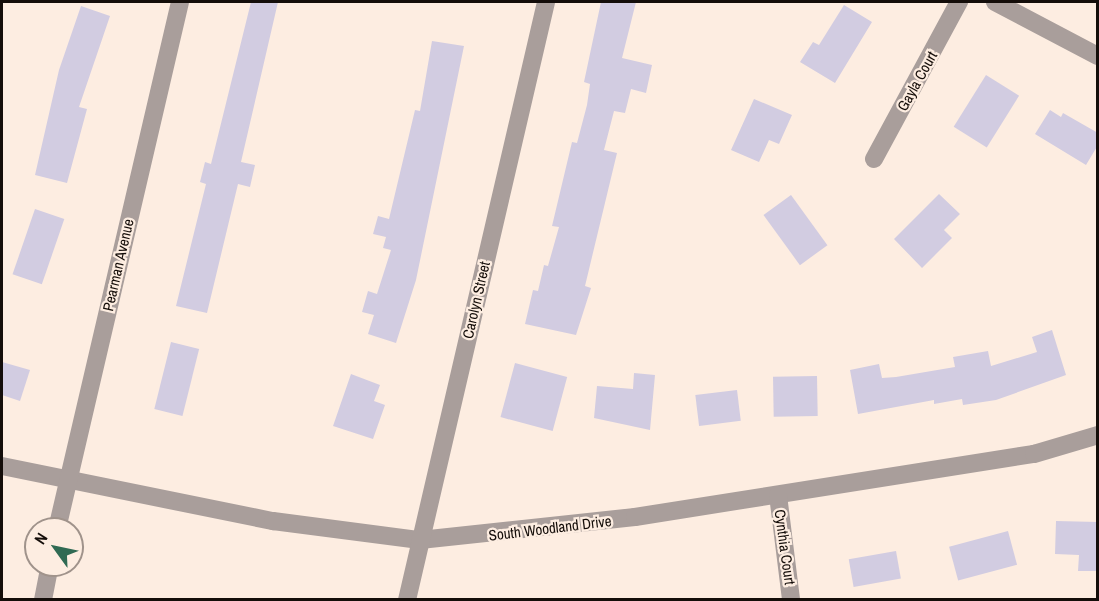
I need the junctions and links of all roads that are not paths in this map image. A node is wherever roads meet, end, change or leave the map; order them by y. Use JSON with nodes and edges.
{"nodes":[{"id":1,"x":180,"y":2,"type":"edge"},
{"id":2,"x":546,"y":2,"type":"edge"},
{"id":3,"x":959,"y":2,"type":"edge"},
{"id":4,"x":995,"y":2,"type":"edge"},
{"id":5,"x":1098,"y":56,"type":"edge"},
{"id":6,"x":874,"y":159,"type":"dead end"},
{"id":7,"x":1098,"y":435,"type":"edge"},
{"id":8,"x":2,"y":466,"type":"edge"},
{"id":9,"x":67,"y":480,"type":"junction"},
{"id":10,"x":778,"y":495,"type":"junction"},
{"id":11,"x":59,"y":517,"type":"edge"},
{"id":12,"x":420,"y":540,"type":"junction"},
{"id":13,"x":48,"y":577,"type":"edge"},
{"id":14,"x":43,"y":600,"type":"edge"},
{"id":15,"x":407,"y":600,"type":"edge"},
{"id":16,"x":791,"y":600,"type":"edge"}],
"edges":[{"from":1,"to":9,"type":"street","name":"Pearman Avenue"},
{"from":2,"to":12,"type":"street","name":"Carolyn Street"},
{"from":3,"to":6,"type":"street","name":"Gayla Court"},
{"from":4,"to":5,"type":"street"},
{"from":7,"to":10,"type":"street","name":"South Woodland Drive"},
{"from":8,"to":9,"type":"street","name":"South Woodland Drive"},
{"from":9,"to":11,"type":"street","name":"Pearman Avenue"},
{"from":9,"to":12,"type":"street","name":"South Woodland Drive"},
{"from":10,"to":12,"type":"street","name":"South Woodland Drive"},
{"from":10,"to":16,"type":"street","name":"Cynthia Court"},
{"from":12,"to":15,"type":"street","name":"Carolyn Street"},
{"from":13,"to":14,"type":"street"}]}
